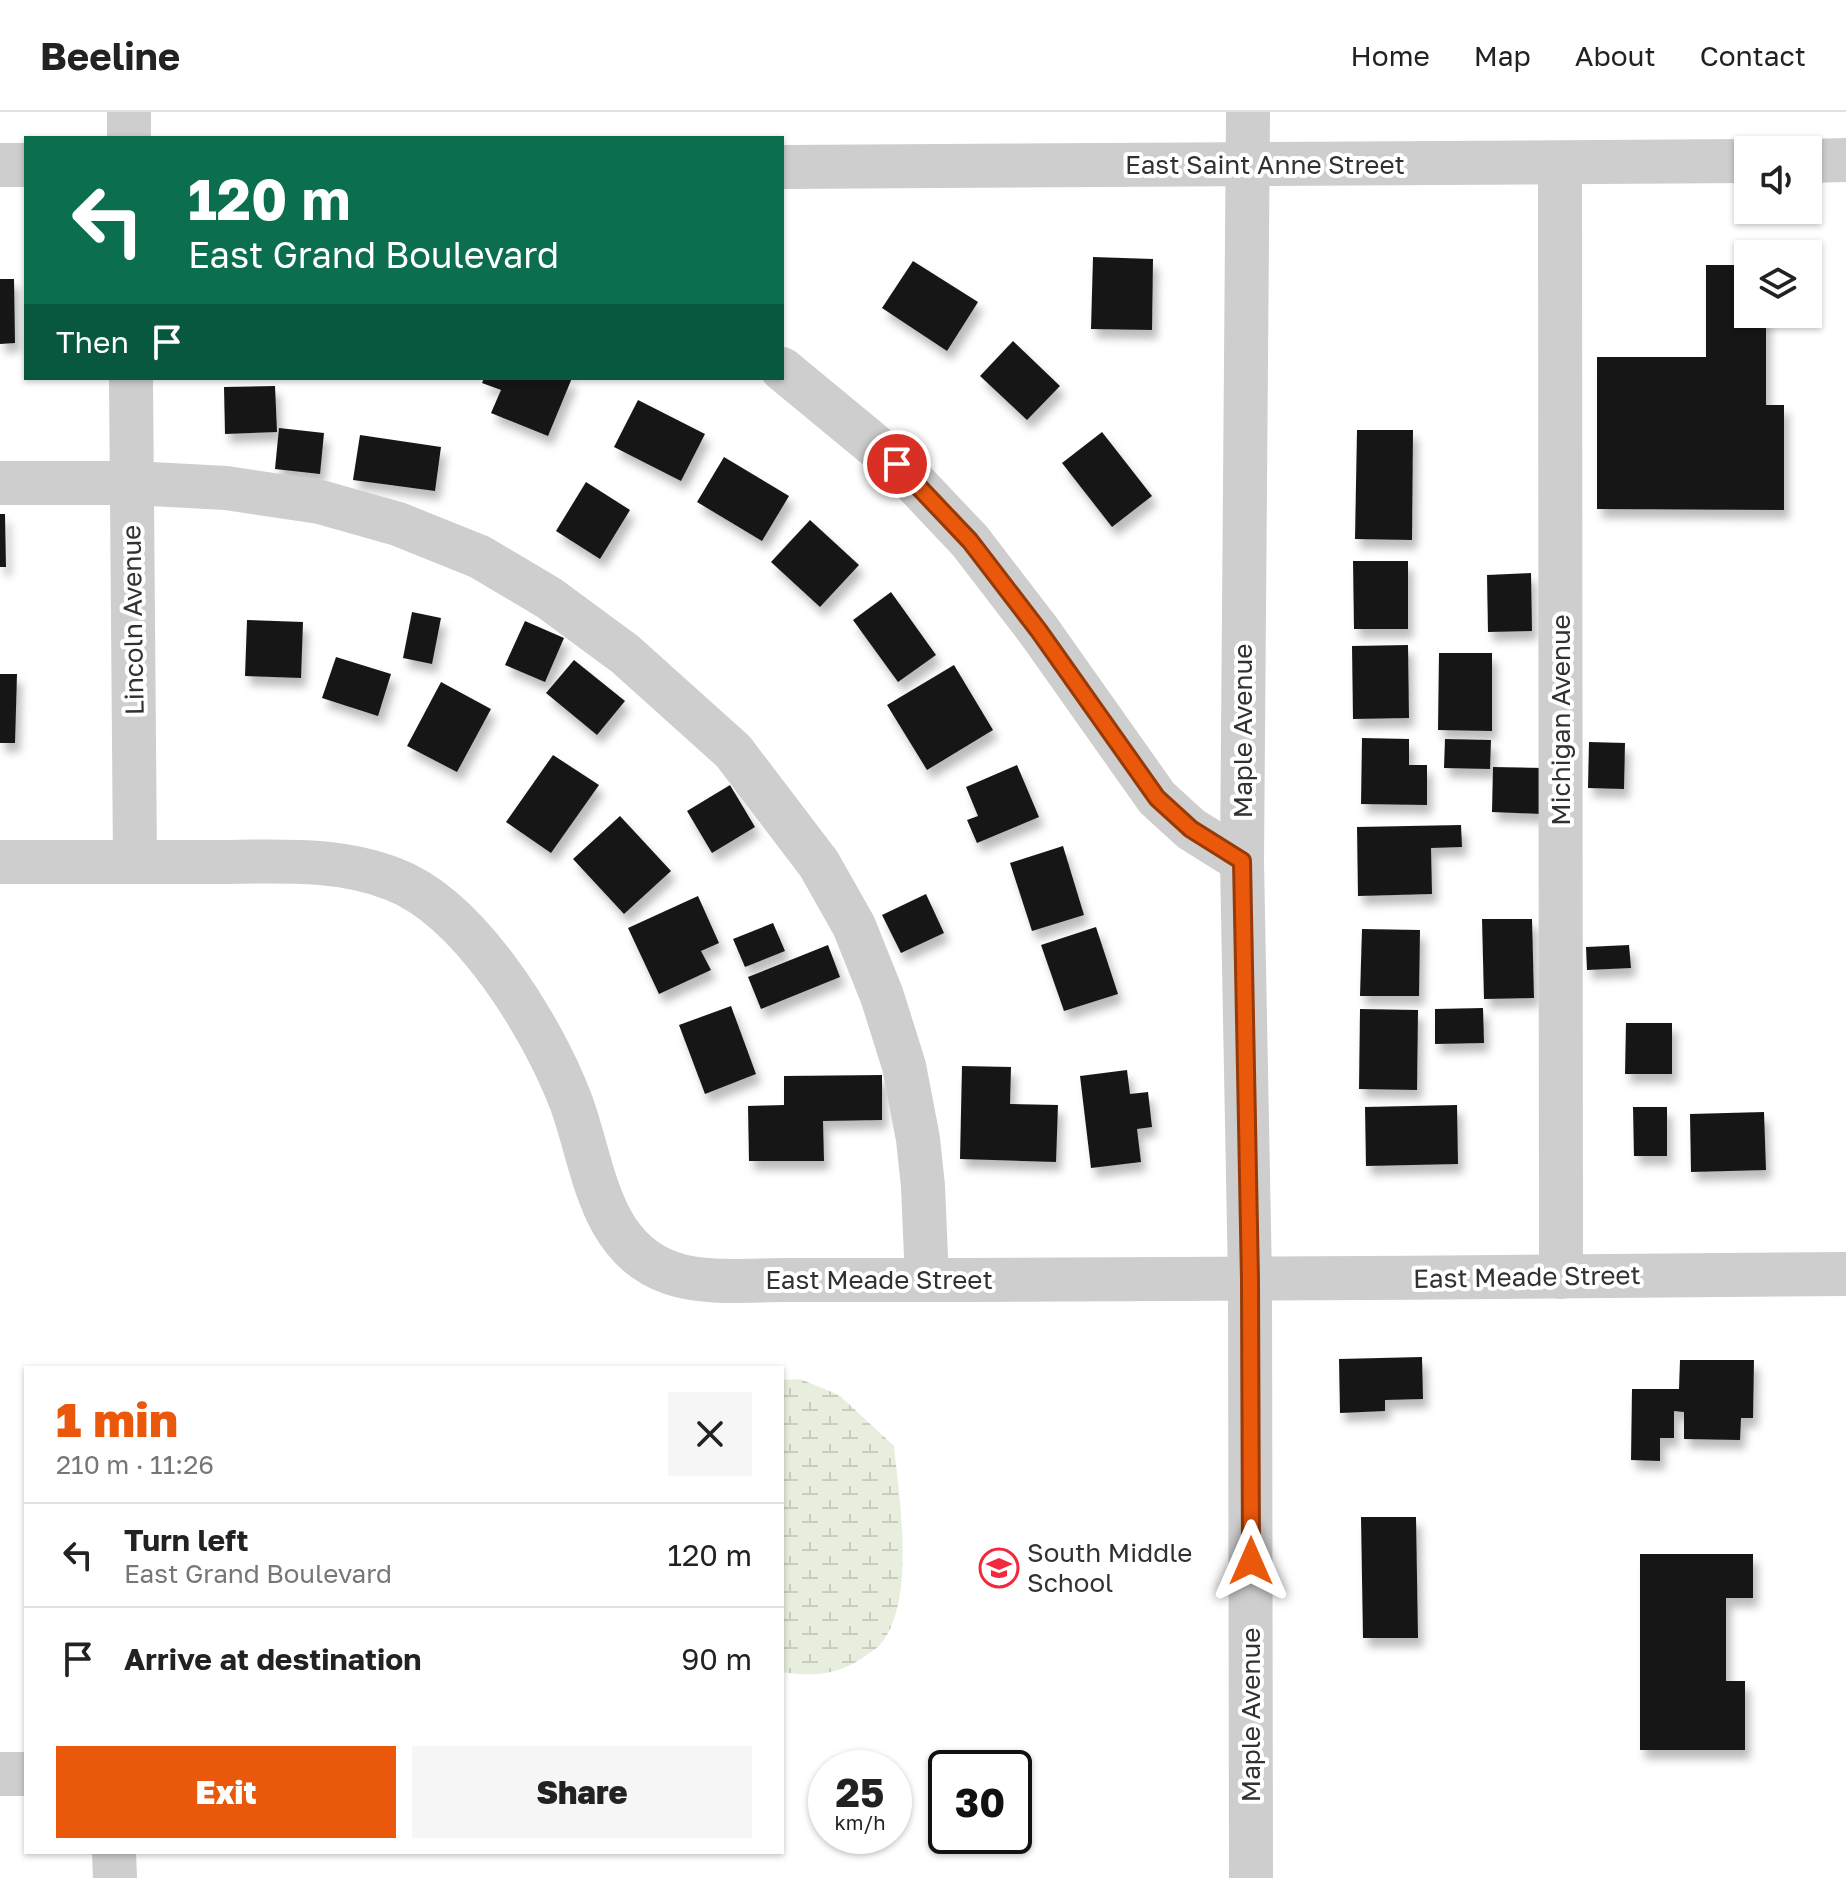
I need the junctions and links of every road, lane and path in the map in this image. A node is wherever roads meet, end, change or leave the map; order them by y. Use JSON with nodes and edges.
{"nodes":[{"id":1,"x":129,"y":112,"type":"edge"},
{"id":2,"x":1248,"y":112,"type":"edge"},
{"id":3,"x":129,"y":136,"type":"edge"},
{"id":4,"x":1846,"y":160,"type":"edge"},
{"id":5,"x":1734,"y":161,"type":"edge"},
{"id":6,"x":1822,"y":161,"type":"edge"},
{"id":7,"x":1560,"y":163,"type":"junction"},
{"id":8,"x":0,"y":165,"type":"edge"},
{"id":9,"x":24,"y":165,"type":"edge"},
{"id":10,"x":1248,"y":166,"type":"junction"},
{"id":11,"x":784,"y":167,"type":"edge"},
{"id":12,"x":784,"y":371,"type":"edge"},
{"id":13,"x":131,"y":380,"type":"edge"},
{"id":14,"x":0,"y":483,"type":"edge"},
{"id":15,"x":132,"y":483,"type":"junction"},
{"id":16,"x":1242,"y":861,"type":"junction"},
{"id":17,"x":0,"y":862,"type":"edge"},
{"id":18,"x":135,"y":862,"type":"junction"},
{"id":19,"x":1846,"y":1274,"type":"edge"},
{"id":20,"x":1561,"y":1277,"type":"junction"},
{"id":21,"x":927,"y":1280,"type":"junction"},
{"id":22,"x":1250,"y":1280,"type":"junction"},
{"id":23,"x":0,"y":1774,"type":"edge"},
{"id":24,"x":24,"y":1774,"type":"edge"},
{"id":25,"x":114,"y":1854,"type":"edge"},
{"id":26,"x":115,"y":1878,"type":"edge"},
{"id":27,"x":1251,"y":1878,"type":"edge"}],
"edges":[{"from":1,"to":3,"type":"street"},
{"from":2,"to":10,"type":"street","name":"Maple Avenue"},
{"from":4,"to":6,"type":"street"},
{"from":5,"to":7,"type":"street","name":"East Saint Anne Street"},
{"from":7,"to":10,"type":"street","name":"East Saint Anne Street"},
{"from":7,"to":20,"type":"street","name":"Michigan Avenue"},
{"from":8,"to":9,"type":"street"},
{"from":10,"to":11,"type":"street","name":"East Saint Anne Street"},
{"from":10,"to":16,"type":"street","name":"Maple Avenue"},
{"from":12,"to":16,"type":"street"},
{"from":13,"to":15,"type":"street","name":"Lincoln Avenue"},
{"from":14,"to":15,"type":"street"},
{"from":15,"to":18,"type":"street","name":"Lincoln Avenue"},
{"from":15,"to":21,"type":"street"},
{"from":16,"to":22,"type":"street","name":"Maple Avenue"},
{"from":17,"to":18,"type":"street","name":"East Meade Street"},
{"from":18,"to":21,"type":"street","name":"East Meade Street"},
{"from":19,"to":20,"type":"street","name":"East Meade Street"},
{"from":20,"to":22,"type":"street","name":"East Meade Street"},
{"from":21,"to":22,"type":"street","name":"East Meade Street"},
{"from":22,"to":27,"type":"street","name":"Maple Avenue"},
{"from":23,"to":24,"type":"street"},
{"from":25,"to":26,"type":"street"}]}
